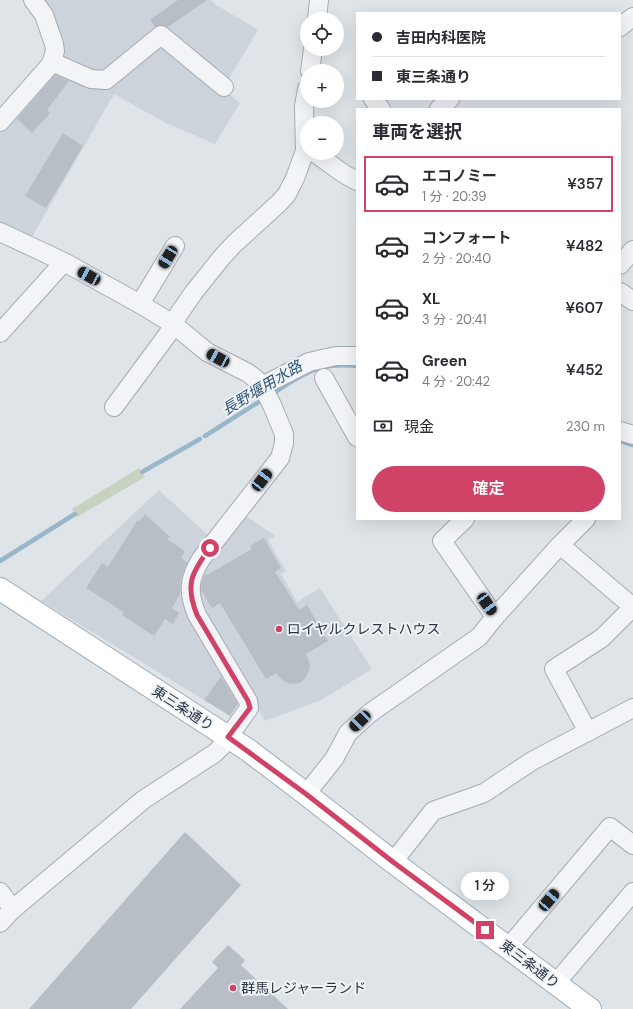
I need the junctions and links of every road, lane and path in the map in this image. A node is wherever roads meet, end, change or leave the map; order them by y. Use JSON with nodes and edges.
{"nodes":[{"id":1,"x":33,"y":0,"type":"edge"},
{"id":2,"x":319,"y":0,"type":"edge"},
{"id":3,"x":318,"y":12,"type":"edge"},
{"id":4,"x":633,"y":17,"type":"edge"},
{"id":5,"x":621,"y":26,"type":"edge"},
{"id":6,"x":52,"y":62,"type":"junction"},
{"id":7,"x":224,"y":87,"type":"dead end"},
{"id":8,"x":374,"y":100,"type":"edge"},
{"id":9,"x":449,"y":100,"type":"edge"},
{"id":10,"x":380,"y":108,"type":"edge"},
{"id":11,"x":440,"y":108,"type":"edge"},
{"id":12,"x":0,"y":122,"type":"edge"},
{"id":13,"x":305,"y":160,"type":"edge"},
{"id":14,"x":322,"y":160,"type":"edge"},
{"id":15,"x":356,"y":180,"type":"edge"},
{"id":16,"x":0,"y":232,"type":"edge"},
{"id":17,"x":175,"y":246,"type":"dead end"},
{"id":18,"x":633,"y":250,"type":"edge"},
{"id":19,"x":64,"y":262,"type":"junction"},
{"id":20,"x":621,"y":264,"type":"edge"},
{"id":21,"x":621,"y":293,"type":"edge"},
{"id":22,"x":633,"y":301,"type":"edge"},
{"id":23,"x":140,"y":304,"type":"junction"},
{"id":24,"x":174,"y":324,"type":"junction"},
{"id":25,"x":0,"y":333,"type":"edge"},
{"id":26,"x":356,"y":356,"type":"edge"},
{"id":27,"x":324,"y":378,"type":"dead end"},
{"id":28,"x":266,"y":394,"type":"junction"},
{"id":29,"x":114,"y":407,"type":"dead end"},
{"id":30,"x":621,"y":431,"type":"edge"},
{"id":31,"x":356,"y":435,"type":"edge"},
{"id":32,"x":633,"y":435,"type":"edge"},
{"id":33,"x":464,"y":520,"type":"edge"},
{"id":34,"x":585,"y":520,"type":"edge"},
{"id":35,"x":560,"y":544,"type":"junction"},
{"id":36,"x":0,"y":589,"type":"edge"},
{"id":37,"x":496,"y":617,"type":"junction"},
{"id":38,"x":633,"y":708,"type":"edge"},
{"id":39,"x":588,"y":732,"type":"junction"},
{"id":40,"x":228,"y":737,"type":"junction"},
{"id":41,"x":306,"y":794,"type":"junction"},
{"id":42,"x":633,"y":845,"type":"edge"},
{"id":43,"x":393,"y":862,"type":"junction"},
{"id":44,"x":0,"y":892,"type":"edge"},
{"id":45,"x":633,"y":892,"type":"edge"},
{"id":46,"x":13,"y":909,"type":"junction"},
{"id":47,"x":0,"y":923,"type":"edge"},
{"id":48,"x":508,"y":948,"type":"junction"},
{"id":49,"x":556,"y":984,"type":"junction"},
{"id":50,"x":590,"y":1009,"type":"edge"}],
"edges":[{"from":1,"to":6,"type":"street"},
{"from":2,"to":3,"type":"street"},
{"from":4,"to":5,"type":"street"},
{"from":6,"to":7,"type":"street"},
{"from":6,"to":12,"type":"street"},
{"from":8,"to":10,"type":"street"},
{"from":9,"to":11,"type":"street"},
{"from":13,"to":24,"type":"street"},
{"from":14,"to":15,"type":"street"},
{"from":16,"to":19,"type":"street"},
{"from":17,"to":23,"type":"street"},
{"from":18,"to":20,"type":"street"},
{"from":19,"to":23,"type":"street"},
{"from":19,"to":25,"type":"street"},
{"from":21,"to":22,"type":"street"},
{"from":23,"to":24,"type":"street"},
{"from":24,"to":28,"type":"street"},
{"from":24,"to":29,"type":"street"},
{"from":26,"to":28,"type":"street"},
{"from":27,"to":31,"type":"street"},
{"from":28,"to":40,"type":"street"},
{"from":30,"to":32,"type":"street"},
{"from":33,"to":37,"type":"street"},
{"from":34,"to":35,"type":"street"},
{"from":35,"to":37,"type":"street"},
{"from":35,"to":39,"type":"street"},
{"from":36,"to":40,"type":"main road","name":"東三条通り"},
{"from":37,"to":41,"type":"street"},
{"from":38,"to":39,"type":"street"},
{"from":39,"to":43,"type":"street"},
{"from":40,"to":41,"type":"main road","name":"東三条通り"},
{"from":40,"to":46,"type":"street"},
{"from":41,"to":43,"type":"main road","name":"東三条通り"},
{"from":42,"to":48,"type":"street"},
{"from":43,"to":48,"type":"main road","name":"東三条通り"},
{"from":44,"to":46,"type":"street"},
{"from":45,"to":49,"type":"street"},
{"from":46,"to":47,"type":"street"},
{"from":48,"to":49,"type":"main road","name":"東三条通り"},
{"from":49,"to":50,"type":"main road","name":"東三条通り"}]}
